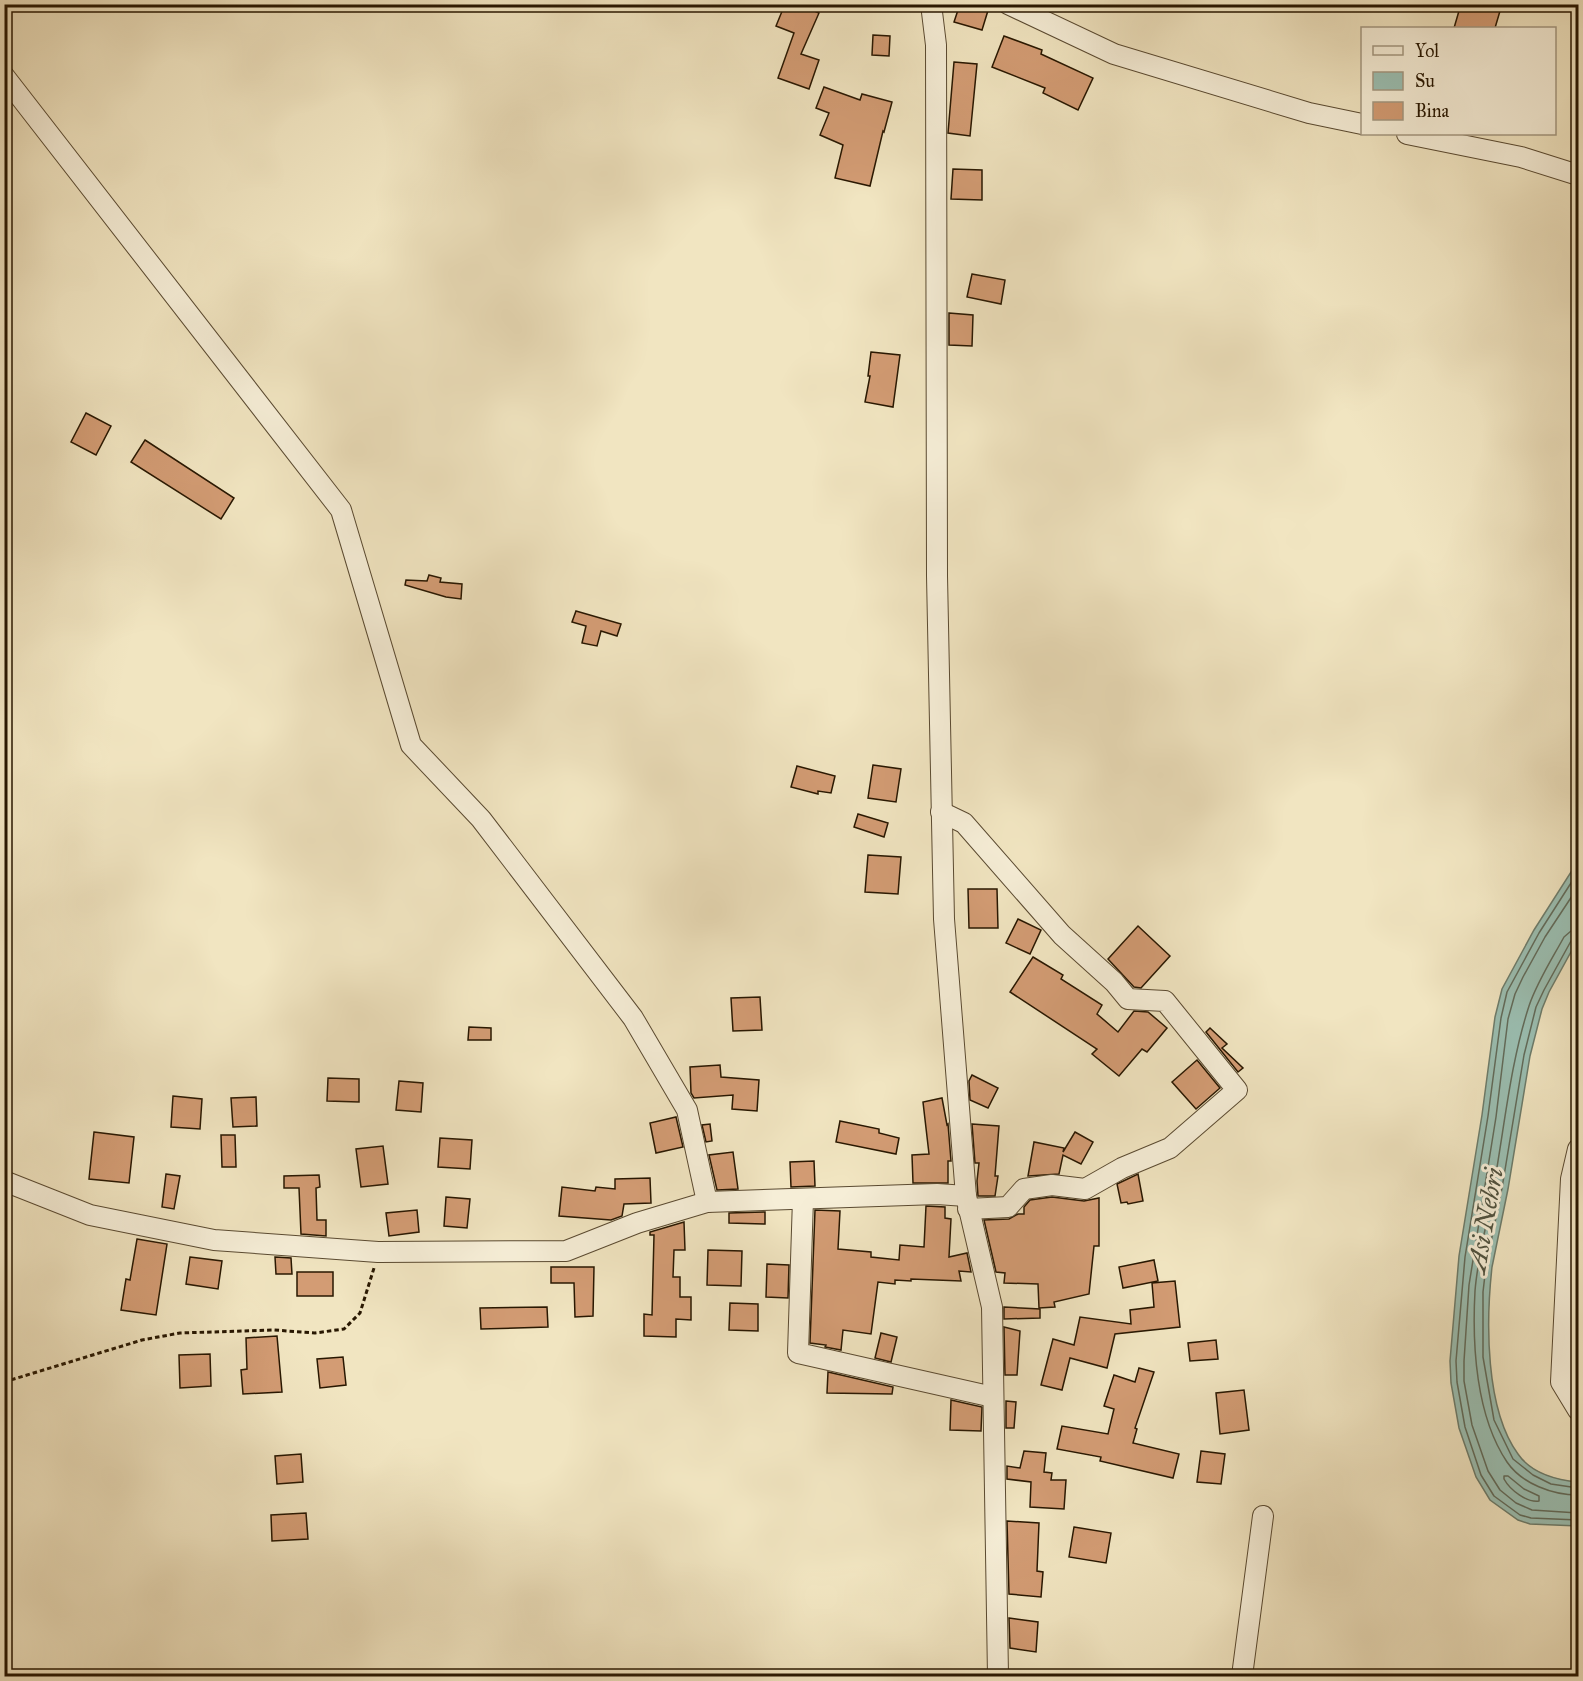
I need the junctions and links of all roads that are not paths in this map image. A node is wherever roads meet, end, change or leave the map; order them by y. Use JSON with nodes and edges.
{"nodes":[{"id":1,"x":931,"y":4,"type":"edge"},
{"id":2,"x":1008,"y":4,"type":"edge"},
{"id":3,"x":4,"y":76,"type":"edge"},
{"id":4,"x":1361,"y":124,"type":"edge"},
{"id":5,"x":1412,"y":135,"type":"edge"},
{"id":6,"x":1578,"y":175,"type":"edge"},
{"id":7,"x":942,"y":812,"type":"junction"},
{"id":8,"x":1578,"y":1149,"type":"edge"},
{"id":9,"x":4,"y":1180,"type":"edge"},
{"id":10,"x":802,"y":1199,"type":"junction"},
{"id":11,"x":707,"y":1202,"type":"junction"},
{"id":12,"x":967,"y":1203,"type":"junction"},
{"id":13,"x":993,"y":1397,"type":"junction"},
{"id":14,"x":1578,"y":1410,"type":"edge"},
{"id":15,"x":1263,"y":1516,"type":"dead end"},
{"id":16,"x":998,"y":1677,"type":"edge"},
{"id":17,"x":1242,"y":1677,"type":"edge"}],
"edges":[{"from":1,"to":7,"type":"street"},
{"from":2,"to":4,"type":"street"},
{"from":3,"to":11,"type":"street"},
{"from":5,"to":6,"type":"street"},
{"from":7,"to":12,"type":"street"},
{"from":7,"to":12,"type":"street"},
{"from":8,"to":14,"type":"street"},
{"from":9,"to":11,"type":"street"},
{"from":10,"to":11,"type":"street"},
{"from":10,"to":12,"type":"street"},
{"from":10,"to":13,"type":"street"},
{"from":12,"to":13,"type":"street"},
{"from":13,"to":16,"type":"street"},
{"from":15,"to":17,"type":"street"}]}
